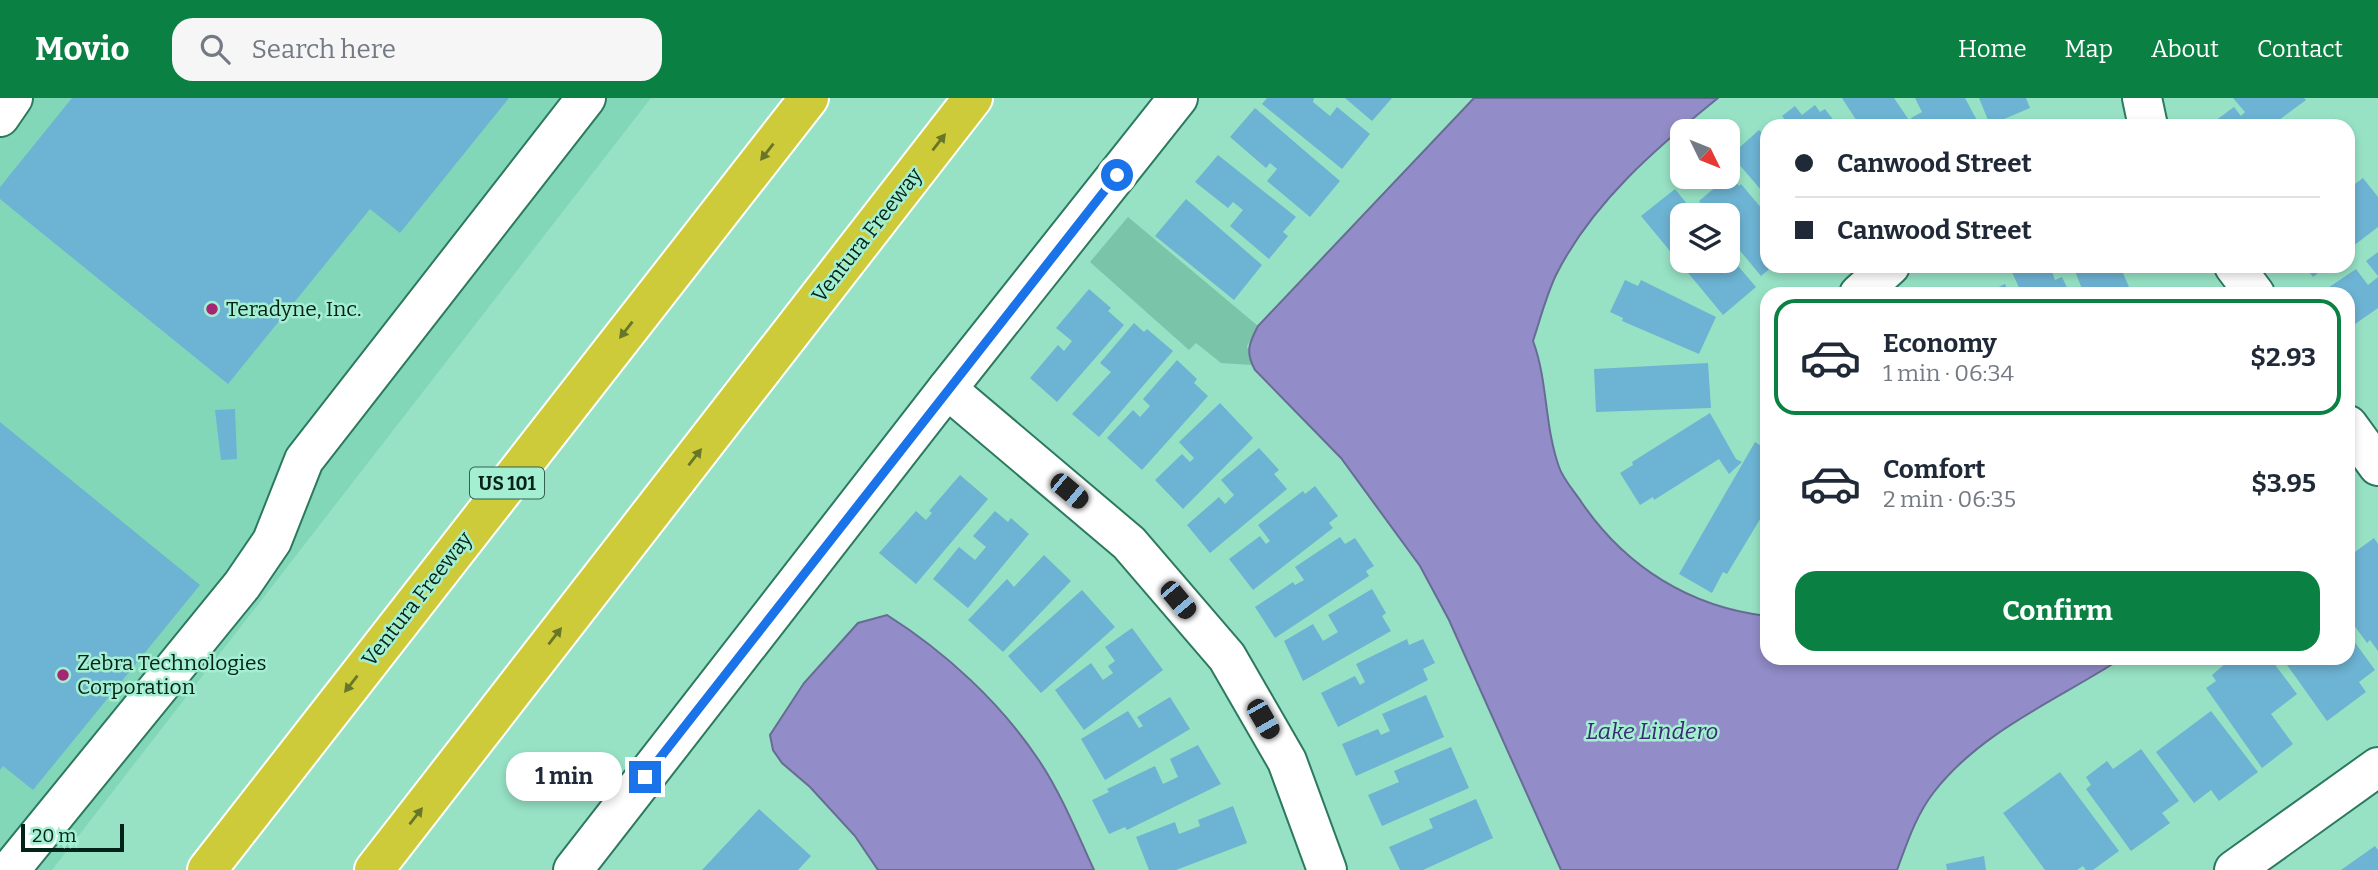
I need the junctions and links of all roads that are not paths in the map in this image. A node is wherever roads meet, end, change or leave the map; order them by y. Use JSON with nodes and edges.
{"nodes":[{"id":1,"x":13,"y":98,"type":"edge"},
{"id":2,"x":586,"y":98,"type":"edge"},
{"id":3,"x":809,"y":98,"type":"edge"},
{"id":4,"x":973,"y":98,"type":"edge"},
{"id":5,"x":1178,"y":98,"type":"edge"},
{"id":6,"x":2142,"y":98,"type":"edge"},
{"id":7,"x":0,"y":117,"type":"edge"},
{"id":8,"x":2146,"y":119,"type":"edge"},
{"id":9,"x":1882,"y":273,"type":"edge"},
{"id":10,"x":1867,"y":287,"type":"edge"},
{"id":11,"x":947,"y":389,"type":"junction"},
{"id":12,"x":2355,"y":435,"type":"edge"},
{"id":13,"x":2378,"y":466,"type":"edge"},
{"id":14,"x":2378,"y":767,"type":"edge"},
{"id":15,"x":579,"y":868,"type":"edge"},
{"id":16,"x":10,"y":870,"type":"edge"},
{"id":17,"x":207,"y":870,"type":"edge"},
{"id":18,"x":374,"y":870,"type":"edge"},
{"id":19,"x":1327,"y":870,"type":"edge"},
{"id":20,"x":2234,"y":870,"type":"edge"}],
"edges":[{"from":1,"to":7,"type":"street"},
{"from":2,"to":16,"type":"street"},
{"from":3,"to":17,"type":"highway","name":"Ventura Freeway","number":"US 101","one_way":true},
{"from":18,"to":4,"type":"highway","name":"Ventura Freeway","one_way":true},
{"from":5,"to":11,"type":"street"},
{"from":6,"to":8,"type":"street"},
{"from":9,"to":10,"type":"street"},
{"from":11,"to":15,"type":"street"},
{"from":11,"to":19,"type":"street"},
{"from":12,"to":13,"type":"street"},
{"from":14,"to":20,"type":"street"}]}
